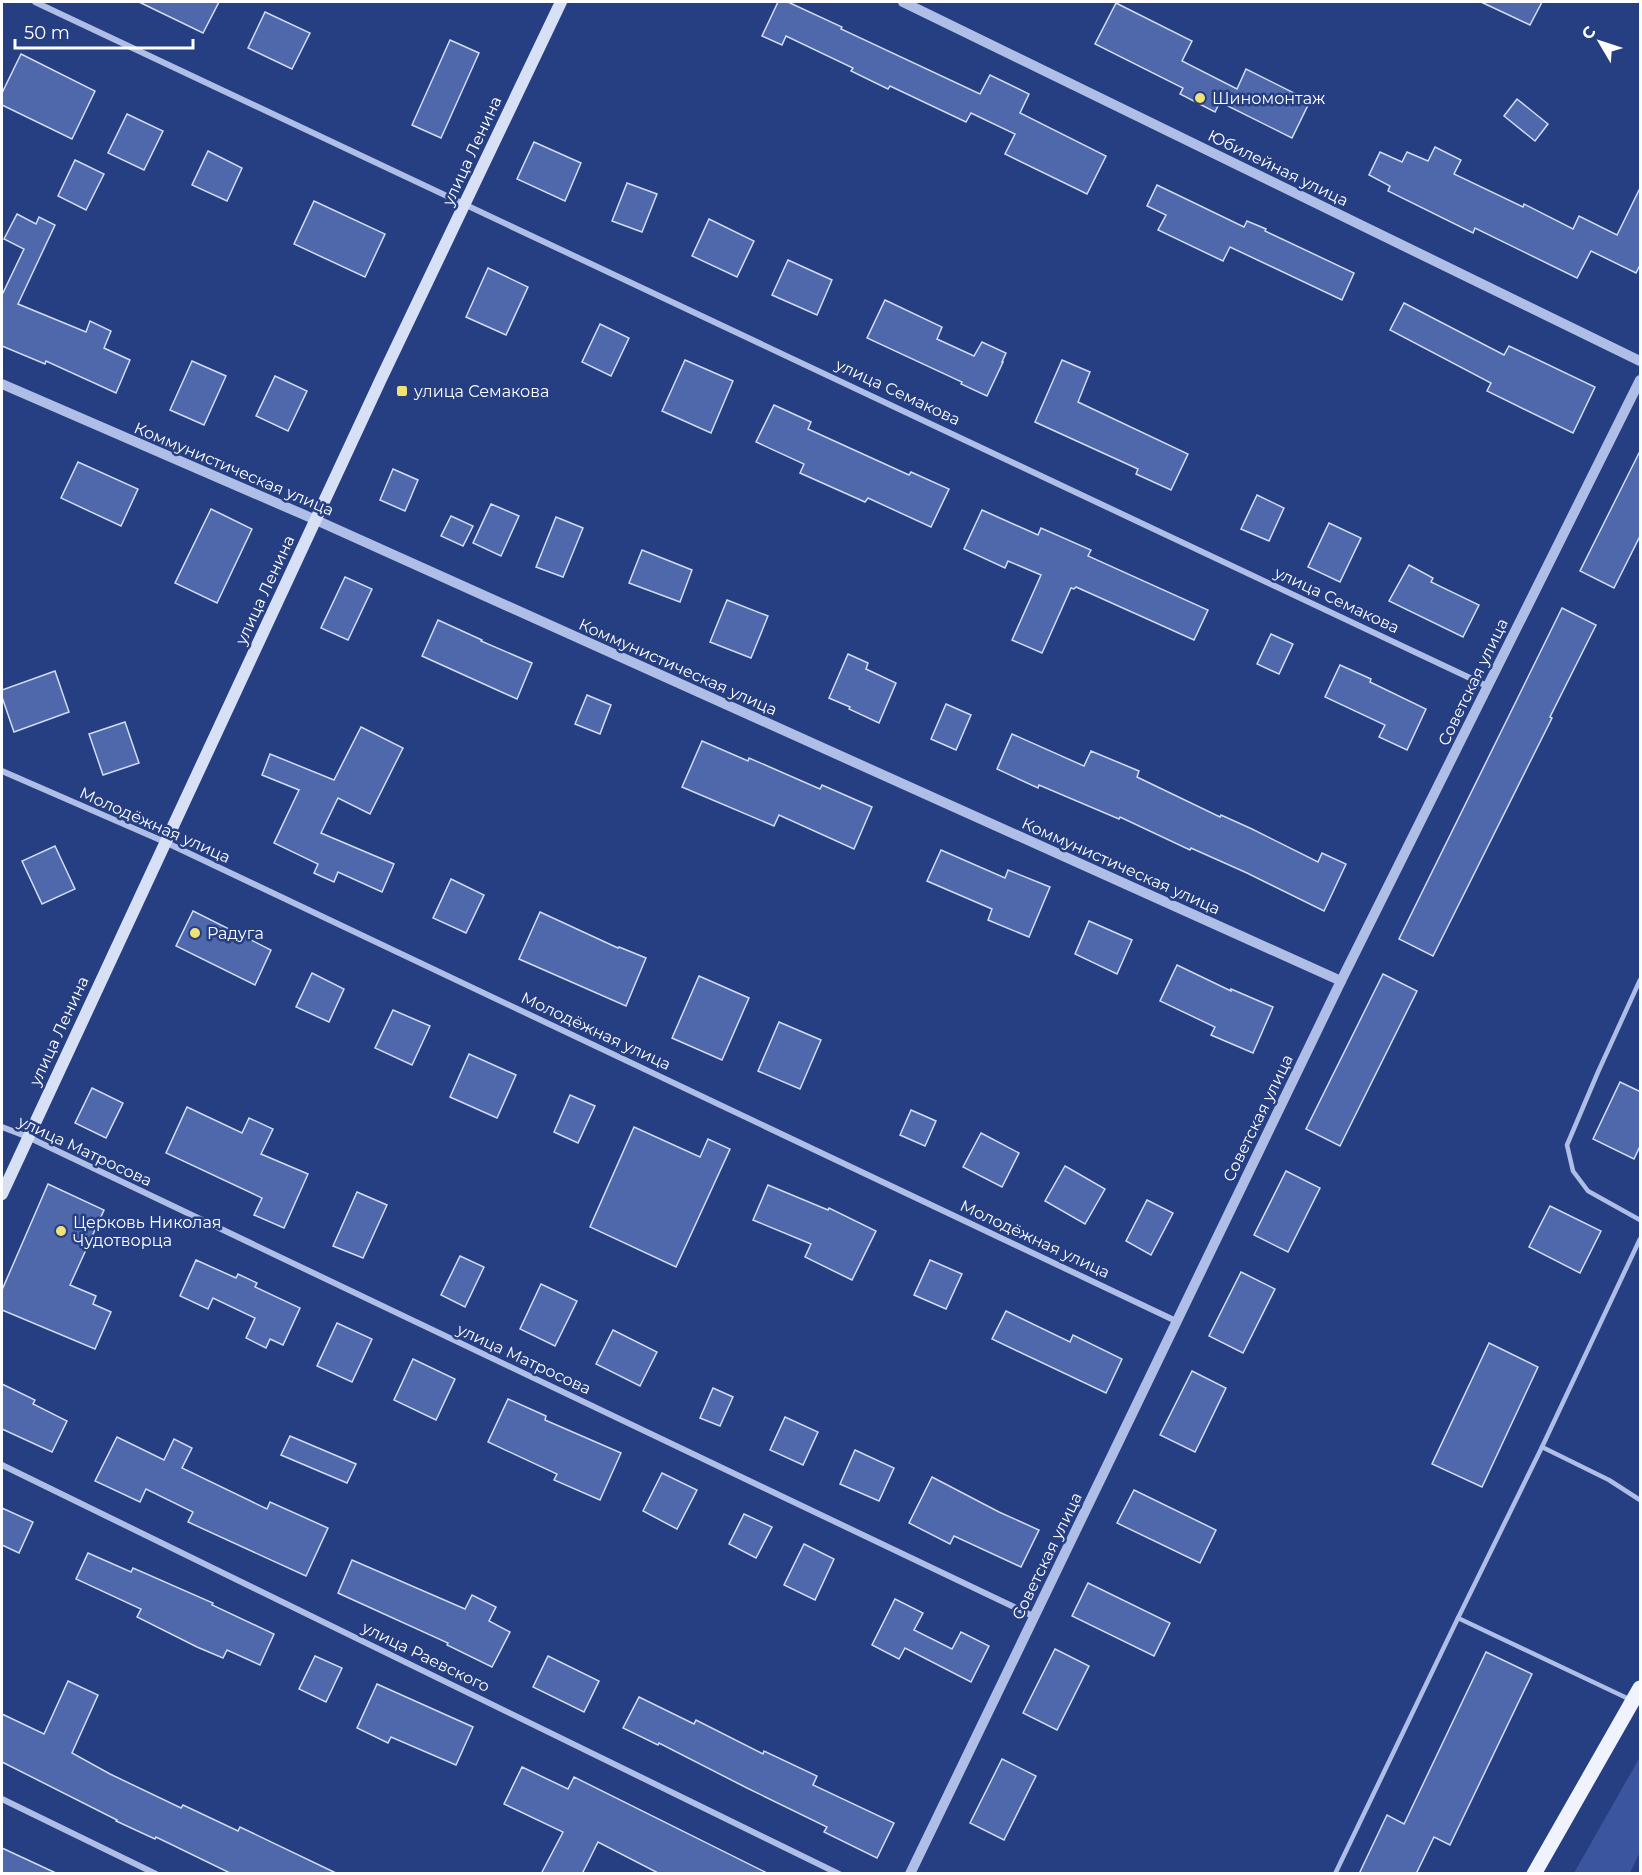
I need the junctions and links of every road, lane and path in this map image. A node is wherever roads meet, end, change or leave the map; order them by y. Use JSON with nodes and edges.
{"nodes":[{"id":1,"x":35,"y":2,"type":"edge"},
{"id":2,"x":561,"y":2,"type":"edge"},
{"id":3,"x":903,"y":2,"type":"edge"},
{"id":4,"x":465,"y":203,"type":"junction"},
{"id":5,"x":1641,"y":361,"type":"edge"},
{"id":6,"x":1641,"y":380,"type":"edge"},
{"id":7,"x":2,"y":384,"type":"edge"},
{"id":8,"x":315,"y":520,"type":"junction"},
{"id":9,"x":1487,"y":686,"type":"junction"},
{"id":10,"x":2,"y":771,"type":"edge"},
{"id":11,"x":165,"y":842,"type":"junction"},
{"id":12,"x":1341,"y":981,"type":"junction"},
{"id":13,"x":1641,"y":981,"type":"edge"},
{"id":14,"x":2,"y":1127,"type":"edge"},
{"id":15,"x":28,"y":1137,"type":"junction"},
{"id":16,"x":2,"y":1194,"type":"edge"},
{"id":17,"x":1641,"y":1220,"type":"edge"},
{"id":18,"x":1641,"y":1239,"type":"edge"},
{"id":19,"x":1176,"y":1321,"type":"junction"},
{"id":20,"x":1542,"y":1447,"type":"junction"},
{"id":21,"x":2,"y":1465,"type":"edge"},
{"id":22,"x":1641,"y":1500,"type":"edge"},
{"id":23,"x":1035,"y":1617,"type":"junction"},
{"id":24,"x":1458,"y":1618,"type":"junction"},
{"id":25,"x":1637,"y":1694,"type":"edge"},
{"id":26,"x":2,"y":1799,"type":"edge"},
{"id":27,"x":156,"y":1874,"type":"edge"},
{"id":28,"x":839,"y":1874,"type":"edge"},
{"id":29,"x":910,"y":1874,"type":"edge"},
{"id":30,"x":1335,"y":1874,"type":"edge"},
{"id":31,"x":1534,"y":1874,"type":"edge"}],
"edges":[{"from":1,"to":4,"type":"street","name":"улица Семакова"},
{"from":2,"to":4,"type":"main road","name":"улица Ленина"},
{"from":3,"to":5,"type":"street","name":"Юбилейная улица"},
{"from":4,"to":8,"type":"main road","name":"улица Ленина"},
{"from":4,"to":9,"type":"street","name":"улица Семакова"},
{"from":6,"to":9,"type":"street","name":"Советская улица"},
{"from":7,"to":8,"type":"street","name":"Коммунистическая улица"},
{"from":8,"to":11,"type":"main road","name":"улица Ленина"},
{"from":8,"to":12,"type":"street","name":"Коммунистическая улица"},
{"from":9,"to":12,"type":"street","name":"Советская улица"},
{"from":10,"to":11,"type":"street","name":"Молодёжная улица"},
{"from":11,"to":15,"type":"main road","name":"улица Ленина"},
{"from":11,"to":19,"type":"street","name":"Молодёжная улица"},
{"from":12,"to":19,"type":"street","name":"Советская улица"},
{"from":13,"to":17,"type":"lane"},
{"from":14,"to":15,"type":"street","name":"улица Матросова"},
{"from":15,"to":16,"type":"main road","name":"улица Ленина"},
{"from":15,"to":23,"type":"street","name":"улица Матросова"},
{"from":18,"to":20,"type":"lane"},
{"from":19,"to":23,"type":"street","name":"Советская улица"},
{"from":20,"to":22,"type":"lane"},
{"from":20,"to":24,"type":"lane"},
{"from":21,"to":28,"type":"street","name":"улица Раевского"},
{"from":23,"to":29,"type":"street","name":"Советская улица"},
{"from":24,"to":25,"type":"lane"},
{"from":24,"to":30,"type":"lane"},
{"from":25,"to":31,"type":"main road"},
{"from":26,"to":27,"type":"street"}]}
